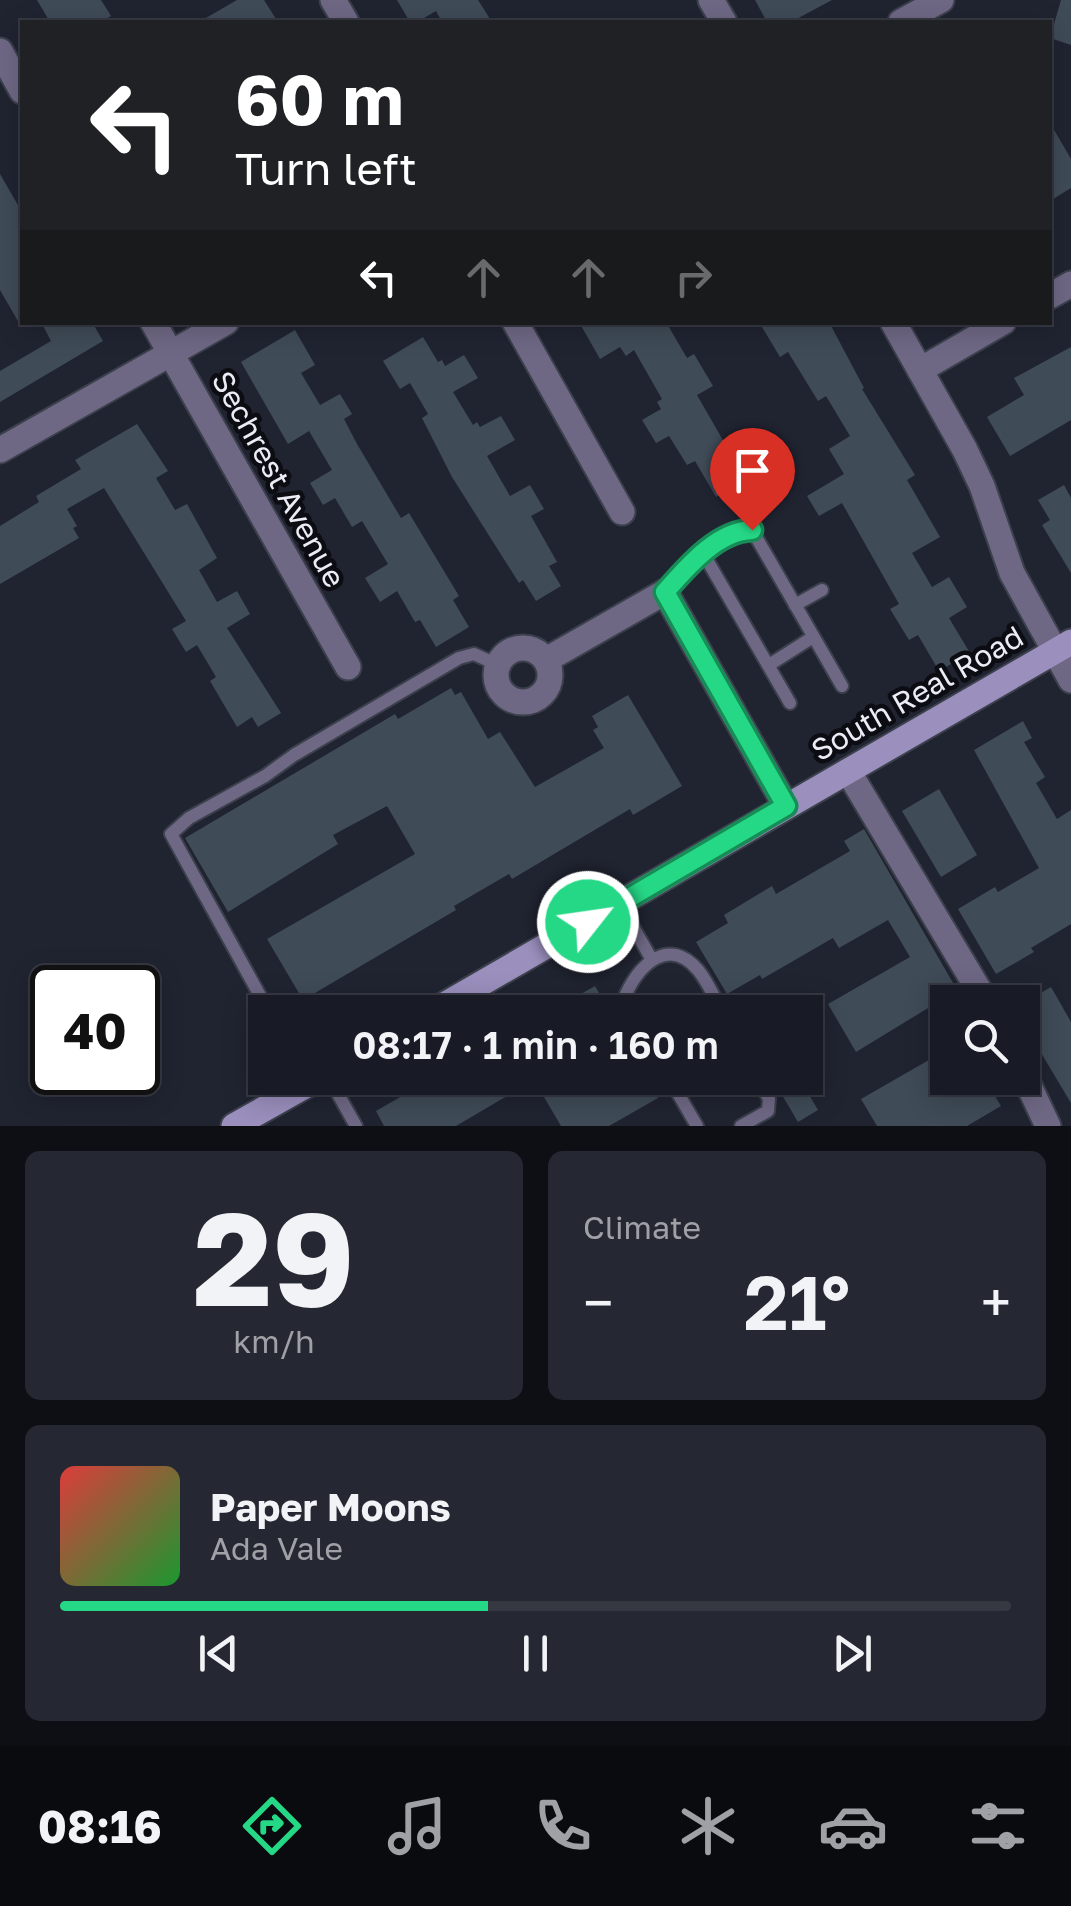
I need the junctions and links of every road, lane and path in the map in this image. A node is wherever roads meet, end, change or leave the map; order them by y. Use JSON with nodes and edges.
{"nodes":[{"id":1,"x":941,"y":0,"type":"edge"},
{"id":2,"x":905,"y":20,"type":"edge"},
{"id":3,"x":0,"y":51,"type":"edge"},
{"id":4,"x":20,"y":87,"type":"edge"},
{"id":5,"x":156,"y":325,"type":"edge"},
{"id":6,"x":221,"y":325,"type":"edge"},
{"id":7,"x":517,"y":325,"type":"edge"},
{"id":8,"x":895,"y":325,"type":"edge"},
{"id":9,"x":999,"y":325,"type":"edge"},
{"id":10,"x":171,"y":354,"type":"junction"},
{"id":11,"x":920,"y":370,"type":"junction"},
{"id":12,"x":0,"y":450,"type":"edge"},
{"id":13,"x":622,"y":512,"type":"dead end"},
{"id":14,"x":702,"y":553,"type":"junction"},
{"id":15,"x":822,"y":590,"type":"dead end"},
{"id":16,"x":665,"y":592,"type":"junction"},
{"id":17,"x":795,"y":605,"type":"junction"},
{"id":18,"x":813,"y":637,"type":"junction"},
{"id":19,"x":1063,"y":646,"type":"edge"},
{"id":20,"x":546,"y":660,"type":"junction"},
{"id":21,"x":769,"y":664,"type":"junction"},
{"id":22,"x":498,"y":665,"type":"junction"},
{"id":23,"x":348,"y":667,"type":"dead end"},
{"id":24,"x":1071,"y":680,"type":"edge"},
{"id":25,"x":842,"y":686,"type":"dead end"},
{"id":26,"x":790,"y":703,"type":"dead end"},
{"id":27,"x":848,"y":770,"type":"junction"},
{"id":28,"x":786,"y":806,"type":"junction"},
{"id":29,"x":620,"y":904,"type":"junction"},
{"id":30,"x":652,"y":960,"type":"junction"},
{"id":31,"x":976,"y":985,"type":"edge"},
{"id":32,"x":260,"y":995,"type":"edge"},
{"id":33,"x":462,"y":995,"type":"edge"},
{"id":34,"x":626,"y":995,"type":"edge"},
{"id":35,"x":713,"y":995,"type":"edge"},
{"id":36,"x":296,"y":1095,"type":"edge"},
{"id":37,"x":330,"y":1095,"type":"edge"},
{"id":38,"x":679,"y":1095,"type":"edge"},
{"id":39,"x":767,"y":1095,"type":"edge"},
{"id":40,"x":1033,"y":1095,"type":"edge"},
{"id":41,"x":268,"y":1118,"type":"edge"},
{"id":42,"x":234,"y":1126,"type":"edge"},
{"id":43,"x":356,"y":1126,"type":"edge"},
{"id":44,"x":697,"y":1126,"type":"edge"},
{"id":45,"x":741,"y":1126,"type":"edge"},
{"id":46,"x":1048,"y":1126,"type":"edge"}],
"edges":[{"from":1,"to":2,"type":"street"},
{"from":3,"to":4,"type":"street"},
{"from":5,"to":10,"type":"street","name":"Sechrest Avenue"},
{"from":6,"to":10,"type":"street"},
{"from":7,"to":13,"type":"street"},
{"from":8,"to":11,"type":"street"},
{"from":9,"to":11,"type":"street"},
{"from":10,"to":12,"type":"street"},
{"from":10,"to":23,"type":"street","name":"Sechrest Avenue"},
{"from":11,"to":19,"type":"street"},
{"from":14,"to":16,"type":"lane"},
{"from":14,"to":17,"type":"lane"},
{"from":14,"to":21,"type":"lane"},
{"from":15,"to":17,"type":"lane"},
{"from":16,"to":20,"type":"street"},
{"from":16,"to":28,"type":"street"},
{"from":17,"to":18,"type":"lane"},
{"from":18,"to":21,"type":"lane"},
{"from":18,"to":25,"type":"lane"},
{"from":19,"to":24,"type":"street"},
{"from":19,"to":27,"type":"street","name":"South Real Road"},
{"from":20,"to":22,"type":"street"},
{"from":20,"to":22,"type":"street"},
{"from":21,"to":26,"type":"lane"},
{"from":22,"to":32,"type":"lane"},
{"from":27,"to":28,"type":"street","name":"South Real Road"},
{"from":27,"to":31,"type":"street"},
{"from":28,"to":29,"type":"street","name":"South Real Road"},
{"from":29,"to":30,"type":"lane"},
{"from":29,"to":33,"type":"street","name":"South Real Road"},
{"from":30,"to":34,"type":"lane"},
{"from":30,"to":35,"type":"lane"},
{"from":36,"to":41,"type":"street"},
{"from":37,"to":43,"type":"lane"},
{"from":38,"to":44,"type":"lane"},
{"from":39,"to":45,"type":"lane"},
{"from":40,"to":46,"type":"street"},
{"from":41,"to":42,"type":"street"}]}
